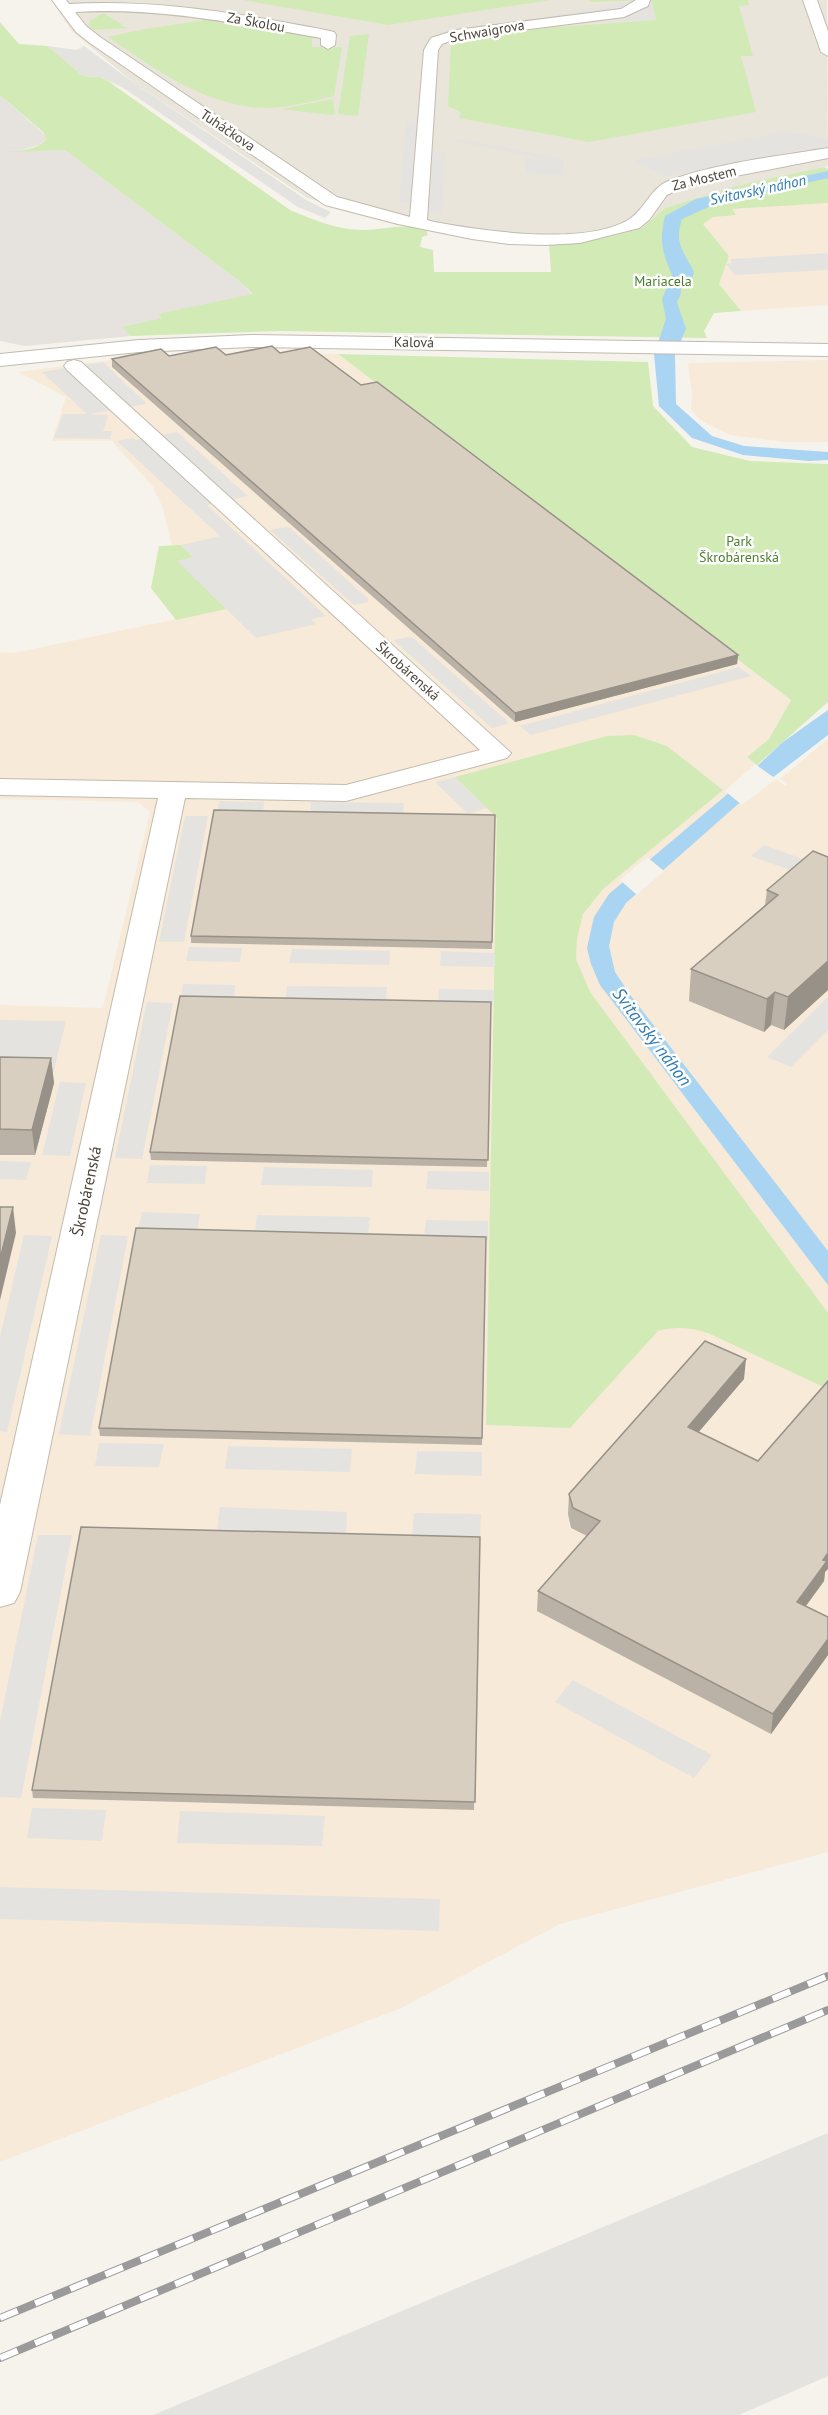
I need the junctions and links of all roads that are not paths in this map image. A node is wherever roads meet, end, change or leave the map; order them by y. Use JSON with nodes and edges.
{"nodes":[{"id":1,"x":643,"y":0,"type":"edge"},
{"id":2,"x":810,"y":0,"type":"edge"},
{"id":3,"x":62,"y":4,"type":"edge"},
{"id":4,"x":328,"y":45,"type":"dead end"},
{"id":5,"x":828,"y":52,"type":"edge"},
{"id":6,"x":828,"y":153,"type":"edge"},
{"id":7,"x":418,"y":222,"type":"junction"},
{"id":8,"x":828,"y":350,"type":"edge"},
{"id":9,"x":0,"y":360,"type":"edge"},
{"id":10,"x":74,"y":366,"type":"dead end"},
{"id":11,"x":0,"y":787,"type":"edge"},
{"id":12,"x":172,"y":791,"type":"junction"},
{"id":13,"x":0,"y":1592,"type":"edge"}],
"edges":[{"from":1,"to":7,"type":"street","name":"Schwaigrova"},
{"from":2,"to":5,"type":"street"},
{"from":3,"to":4,"type":"street","name":"Za Školou"},
{"from":3,"to":7,"type":"street","name":"Tuháčkova"},
{"from":6,"to":7,"type":"street","name":"Za Mostem"},
{"from":8,"to":9,"type":"street","name":"Kalová"},
{"from":10,"to":12,"type":"street","name":"Škrobárenská"},
{"from":11,"to":12,"type":"street","name":"Škrobárenská"},
{"from":12,"to":13,"type":"street","name":"Škrobárenská"}]}
